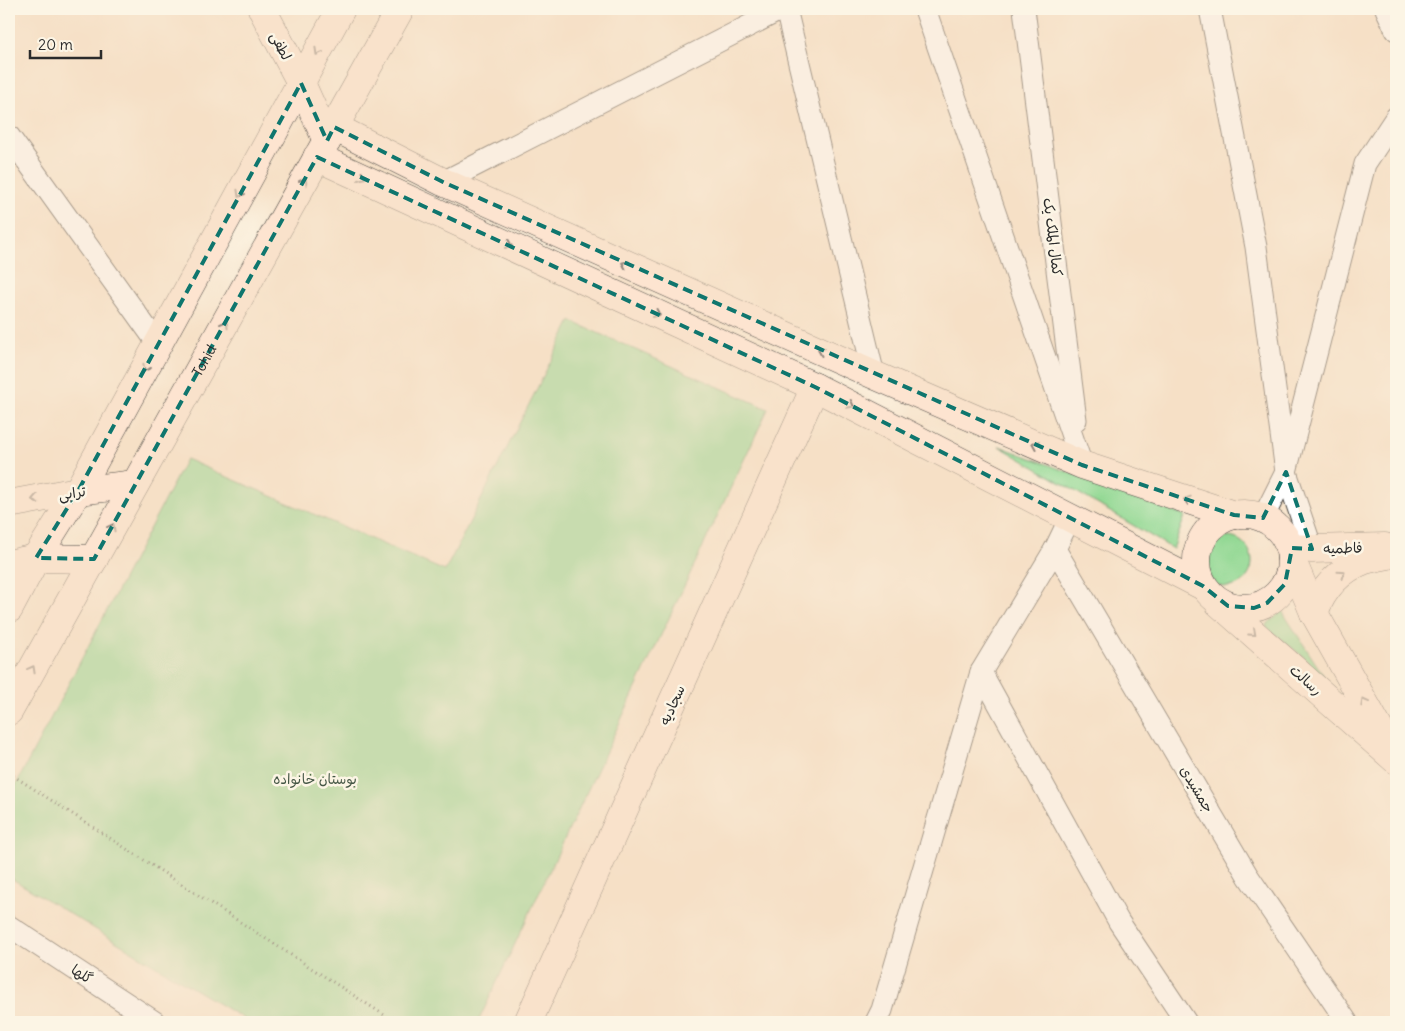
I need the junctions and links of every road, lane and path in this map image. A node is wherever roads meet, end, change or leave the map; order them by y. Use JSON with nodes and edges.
{"nodes":[{"id":1,"x":262,"y":9,"type":"edge"},
{"id":2,"x":341,"y":9,"type":"edge"},
{"id":3,"x":400,"y":9,"type":"edge"},
{"id":4,"x":782,"y":9,"type":"edge"},
{"id":5,"x":786,"y":9,"type":"edge"},
{"id":6,"x":925,"y":9,"type":"edge"},
{"id":7,"x":1024,"y":9,"type":"edge"},
{"id":8,"x":1210,"y":9,"type":"edge"},
{"id":9,"x":1386,"y":9,"type":"edge"},
{"id":10,"x":1396,"y":30,"type":"edge"},
{"id":11,"x":300,"y":83,"type":"junction"},
{"id":12,"x":1396,"y":117,"type":"edge"},
{"id":13,"x":9,"y":136,"type":"edge"},
{"id":14,"x":326,"y":141,"type":"junction"},
{"id":15,"x":443,"y":182,"type":"junction"},
{"id":16,"x":158,"y":344,"type":"junction"},
{"id":17,"x":874,"y":375,"type":"junction"},
{"id":18,"x":815,"y":387,"type":"junction"},
{"id":19,"x":1082,"y":464,"type":"junction"},
{"id":20,"x":1286,"y":472,"type":"junction"},
{"id":21,"x":135,"y":484,"type":"junction"},
{"id":22,"x":78,"y":491,"type":"junction"},
{"id":23,"x":9,"y":504,"type":"edge"},
{"id":24,"x":1234,"y":515,"type":"junction"},
{"id":25,"x":1070,"y":518,"type":"junction"},
{"id":26,"x":1263,"y":518,"type":"junction"},
{"id":27,"x":1396,"y":547,"type":"edge"},
{"id":28,"x":1055,"y":549,"type":"junction"},
{"id":29,"x":1297,"y":552,"type":"junction"},
{"id":30,"x":1396,"y":554,"type":"edge"},
{"id":31,"x":36,"y":558,"type":"junction"},
{"id":32,"x":94,"y":559,"type":"junction"},
{"id":33,"x":9,"y":564,"type":"edge"},
{"id":34,"x":1210,"y":593,"type":"junction"},
{"id":35,"x":9,"y":609,"type":"edge"},
{"id":36,"x":1314,"y":613,"type":"junction"},
{"id":37,"x":981,"y":672,"type":"junction"},
{"id":38,"x":9,"y":711,"type":"edge"},
{"id":39,"x":1396,"y":760,"type":"edge"},
{"id":40,"x":9,"y":773,"type":"edge"},
{"id":41,"x":9,"y":926,"type":"edge"},
{"id":42,"x":883,"y":1018,"type":"edge"},
{"id":43,"x":155,"y":1022,"type":"edge"},
{"id":44,"x":395,"y":1022,"type":"edge"},
{"id":45,"x":528,"y":1022,"type":"edge"},
{"id":46,"x":1186,"y":1022,"type":"edge"},
{"id":47,"x":1347,"y":1022,"type":"edge"}],
"edges":[{"from":1,"to":11,"type":"street","name":"لطفی"},
{"from":2,"to":11,"type":"street","one_way":true},
{"from":3,"to":14,"type":"street","name":"Tohid"},
{"from":4,"to":15,"type":"street"},
{"from":5,"to":17,"type":"street"},
{"from":6,"to":19,"type":"street"},
{"from":7,"to":19,"type":"street","name":"کمال الملک یک"},
{"from":8,"to":20,"type":"street"},
{"from":9,"to":10,"type":"street"},
{"from":11,"to":14,"type":"street","name":"لطفی"},
{"from":11,"to":16,"type":"street","one_way":true},
{"from":12,"to":20,"type":"street"},
{"from":13,"to":16,"type":"street"},
{"from":14,"to":15,"type":"street"},
{"from":14,"to":18,"type":"street","one_way":true},
{"from":21,"to":14,"type":"street","name":"Tohid","one_way":true},
{"from":17,"to":15,"type":"street","one_way":true},
{"from":16,"to":22,"type":"street","one_way":true},
{"from":19,"to":17,"type":"street","one_way":true},
{"from":18,"to":25,"type":"street","one_way":true},
{"from":18,"to":45,"type":"street","name":"سجادیه"},
{"from":24,"to":19,"type":"street","one_way":true},
{"from":20,"to":26,"type":"street"},
{"from":20,"to":29,"type":"street"},
{"from":21,"to":22,"type":"street","name":"ترابی"},
{"from":32,"to":21,"type":"street","name":"Tohid","one_way":true},
{"from":22,"to":23,"type":"street","name":"ترابی","one_way":true},
{"from":22,"to":31,"type":"street"},
{"from":24,"to":26,"type":"street"},
{"from":24,"to":34,"type":"street"},
{"from":25,"to":28,"type":"street"},
{"from":25,"to":34,"type":"street"},
{"from":26,"to":29,"type":"street"},
{"from":27,"to":29,"type":"street","name":"فاطمیه"},
{"from":28,"to":37,"type":"street"},
{"from":28,"to":47,"type":"street","name":"جمشیدی"},
{"from":29,"to":34,"type":"street"},
{"from":29,"to":36,"type":"street"},
{"from":36,"to":30,"type":"street","one_way":true},
{"from":31,"to":32,"type":"street"},
{"from":31,"to":33,"type":"street"},
{"from":31,"to":35,"type":"street"},
{"from":38,"to":32,"type":"street","name":"Tohid","one_way":true},
{"from":34,"to":39,"type":"street","name":"رسالت","one_way":true},
{"from":39,"to":36,"type":"street","one_way":true},
{"from":37,"to":42,"type":"street"},
{"from":37,"to":46,"type":"street"},
{"from":40,"to":44,"type":"path"},
{"from":41,"to":43,"type":"street","name":"گلها"}]}
